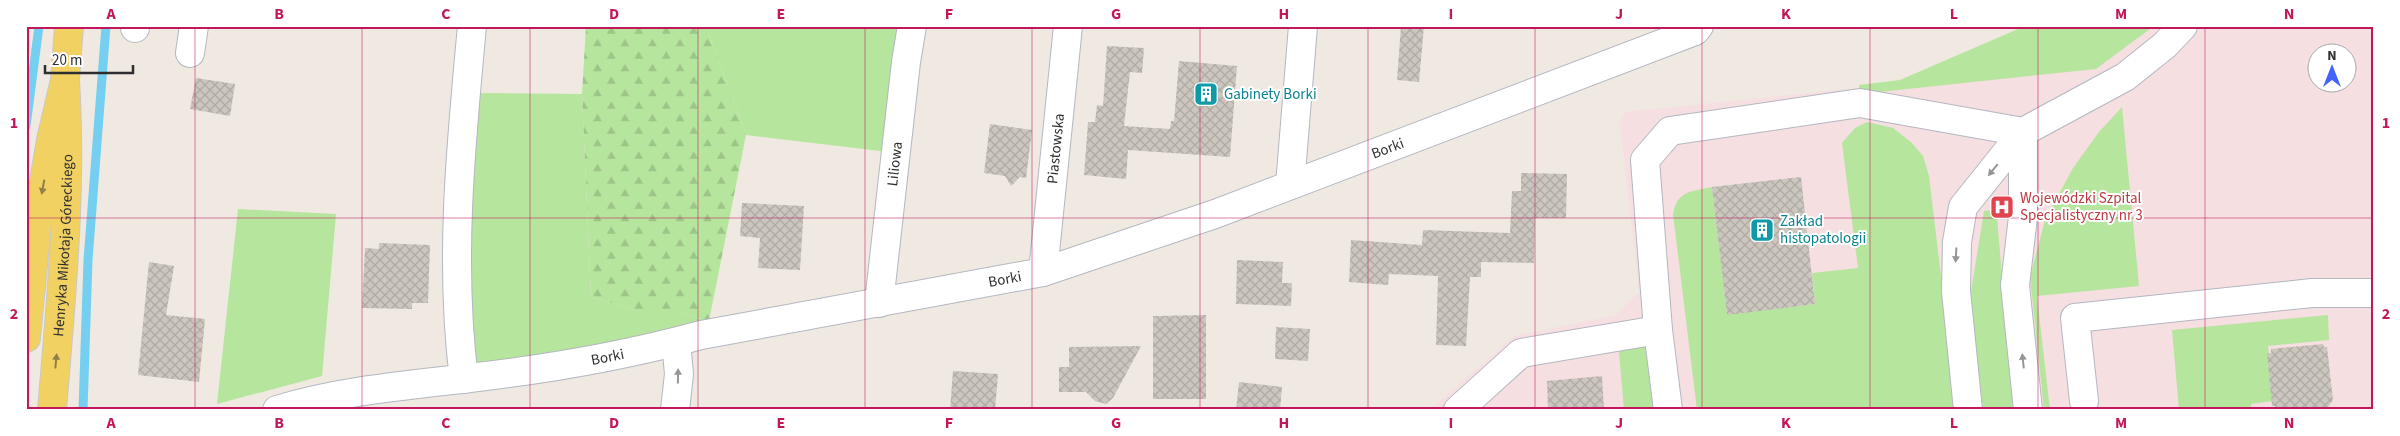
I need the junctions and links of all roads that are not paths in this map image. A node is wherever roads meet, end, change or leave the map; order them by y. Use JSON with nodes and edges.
{"nodes":[{"id":1,"x":70,"y":26,"type":"edge"},
{"id":2,"x":194,"y":26,"type":"edge"},
{"id":3,"x":472,"y":26,"type":"edge"},
{"id":4,"x":912,"y":26,"type":"edge"},
{"id":5,"x":1068,"y":26,"type":"edge"},
{"id":6,"x":1303,"y":26,"type":"edge"},
{"id":7,"x":1699,"y":26,"type":"edge"},
{"id":8,"x":2183,"y":26,"type":"edge"},
{"id":9,"x":190,"y":53,"type":"dead end"},
{"id":10,"x":65,"y":80,"type":"junction"},
{"id":11,"x":2023,"y":132,"type":"junction"},
{"id":12,"x":1290,"y":185,"type":"junction"},
{"id":13,"x":1043,"y":272,"type":"junction"},
{"id":14,"x":2374,"y":293,"type":"edge"},
{"id":15,"x":879,"y":303,"type":"junction"},
{"id":16,"x":1658,"y":330,"type":"junction"},
{"id":17,"x":26,"y":338,"type":"edge"},
{"id":18,"x":676,"y":342,"type":"junction"},
{"id":19,"x":464,"y":379,"type":"junction"},
{"id":20,"x":2084,"y":401,"type":"dead end"},
{"id":21,"x":318,"y":405,"type":"edge"},
{"id":22,"x":52,"y":410,"type":"edge"},
{"id":23,"x":276,"y":410,"type":"edge"},
{"id":24,"x":675,"y":410,"type":"edge"},
{"id":25,"x":1458,"y":410,"type":"edge"},
{"id":26,"x":1668,"y":410,"type":"edge"},
{"id":27,"x":1968,"y":410,"type":"edge"},
{"id":28,"x":2028,"y":410,"type":"edge"}],
"edges":[{"from":1,"to":10,"type":"main road","name":"Henryka Mikołaja Góreckiego"},
{"from":2,"to":9,"type":"street"},
{"from":3,"to":19,"type":"street"},
{"from":4,"to":15,"type":"street","name":"Liliowa"},
{"from":5,"to":13,"type":"street","name":"Piastowska"},
{"from":6,"to":12,"type":"street"},
{"from":7,"to":12,"type":"street","name":"Borki"},
{"from":8,"to":11,"type":"street"},
{"from":10,"to":17,"type":"main road","name":"Henryka Mikołaja Góreckiego","one_way":true},
{"from":22,"to":10,"type":"main road","name":"Henryka Mikołaja Góreckiego","one_way":true},
{"from":11,"to":16,"type":"street"},
{"from":11,"to":27,"type":"street","one_way":true},
{"from":28,"to":11,"type":"street","one_way":true},
{"from":12,"to":13,"type":"street","name":"Borki"},
{"from":13,"to":15,"type":"street","name":"Borki"},
{"from":14,"to":20,"type":"street"},
{"from":15,"to":18,"type":"street","name":"Borki"},
{"from":16,"to":25,"type":"street"},
{"from":16,"to":26,"type":"street"},
{"from":18,"to":19,"type":"street","name":"Borki"},
{"from":24,"to":18,"type":"street","one_way":true},
{"from":19,"to":21,"type":"street","name":"Borki"},
{"from":21,"to":23,"type":"street","name":"Borki"}]}
